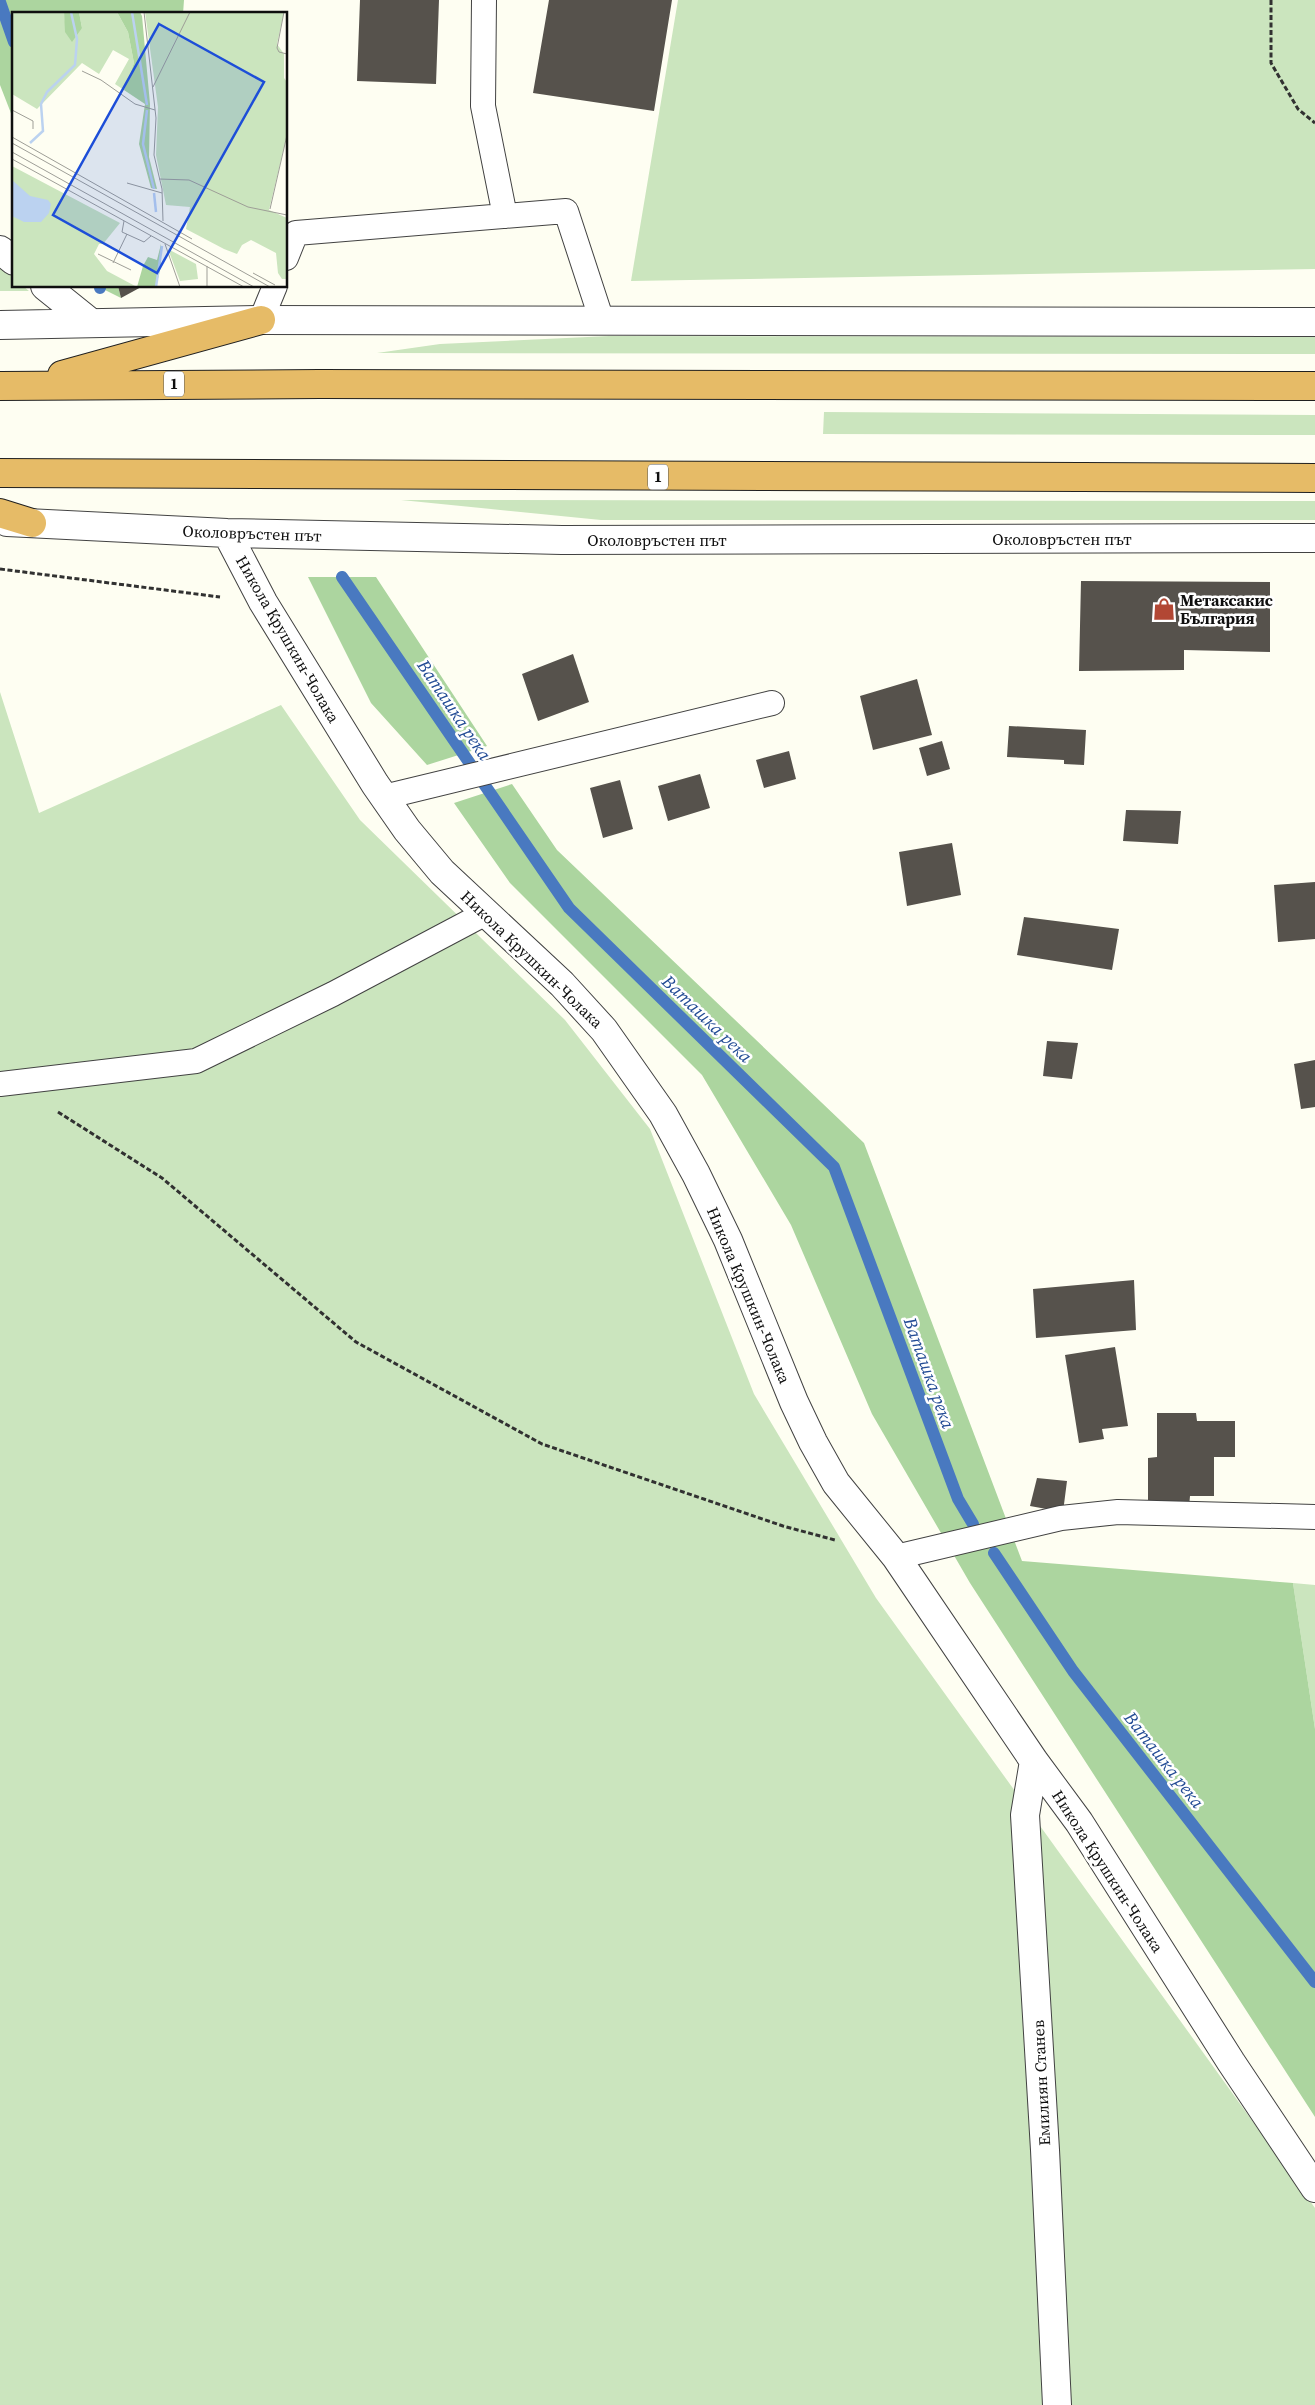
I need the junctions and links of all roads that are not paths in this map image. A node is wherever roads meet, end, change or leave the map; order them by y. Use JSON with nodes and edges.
{"nodes":[{"id":1,"x":484,"y":0,"type":"edge"},
{"id":2,"x":505,"y":216,"type":"junction"},
{"id":3,"x":0,"y":250,"type":"edge"},
{"id":4,"x":288,"y":253,"type":"edge"},
{"id":5,"x":12,"y":259,"type":"edge"},
{"id":6,"x":47,"y":288,"type":"edge"},
{"id":7,"x":274,"y":288,"type":"edge"},
{"id":8,"x":261,"y":320,"type":"junction"},
{"id":9,"x":602,"y":321,"type":"junction"},
{"id":10,"x":1315,"y":322,"type":"edge"},
{"id":11,"x":91,"y":323,"type":"junction"},
{"id":12,"x":0,"y":325,"type":"edge"},
{"id":13,"x":27,"y":385,"type":"junction"},
{"id":14,"x":0,"y":386,"type":"edge"},
{"id":15,"x":1315,"y":386,"type":"edge"},
{"id":16,"x":0,"y":473,"type":"edge"},
{"id":17,"x":1315,"y":478,"type":"edge"},
{"id":18,"x":0,"y":513,"type":"edge"},
{"id":19,"x":0,"y":522,"type":"edge"},
{"id":20,"x":32,"y":523,"type":"junction"},
{"id":21,"x":227,"y":533,"type":"junction"},
{"id":22,"x":1315,"y":538,"type":"edge"},
{"id":23,"x":772,"y":702,"type":"dead end"},
{"id":24,"x":384,"y":798,"type":"junction"},
{"id":25,"x":486,"y":913,"type":"junction"},
{"id":26,"x":6,"y":1083,"type":"edge"},
{"id":27,"x":1315,"y":1517,"type":"edge"},
{"id":28,"x":896,"y":1556,"type":"junction"},
{"id":29,"x":1034,"y":1761,"type":"junction"},
{"id":30,"x":1315,"y":2188,"type":"edge"},
{"id":31,"x":1057,"y":2405,"type":"edge"}],
"edges":[{"from":1,"to":2,"type":"lane"},
{"from":2,"to":4,"type":"lane"},
{"from":2,"to":9,"type":"lane"},
{"from":3,"to":5,"type":"street"},
{"from":6,"to":11,"type":"street"},
{"from":7,"to":8,"type":"lane"},
{"from":8,"to":9,"type":"street"},
{"from":8,"to":11,"type":"street"},
{"from":8,"to":13,"type":"highway"},
{"from":9,"to":10,"type":"street"},
{"from":11,"to":12,"type":"street"},
{"from":13,"to":14,"type":"highway","number":"1"},
{"from":13,"to":15,"type":"highway","number":"1"},
{"from":16,"to":17,"type":"highway","number":"1"},
{"from":18,"to":20,"type":"highway"},
{"from":19,"to":20,"type":"street","name":"Околовръстен път"},
{"from":20,"to":21,"type":"street","name":"Околовръстен път"},
{"from":21,"to":22,"type":"street","name":"Околовръстен път"},
{"from":21,"to":24,"type":"street","name":"Никола Крушкин-Чолака"},
{"from":23,"to":24,"type":"lane"},
{"from":24,"to":25,"type":"street","name":"Никола Крушкин-Чолака"},
{"from":25,"to":26,"type":"lane"},
{"from":25,"to":28,"type":"street","name":"Никола Крушкин-Чолака"},
{"from":27,"to":28,"type":"lane"},
{"from":28,"to":29,"type":"street","name":"Никола Крушкин-Чолака"},
{"from":29,"to":30,"type":"street","name":"Никола Крушкин-Чолака"},
{"from":29,"to":31,"type":"street","name":"Емилиян Станев"}]}
